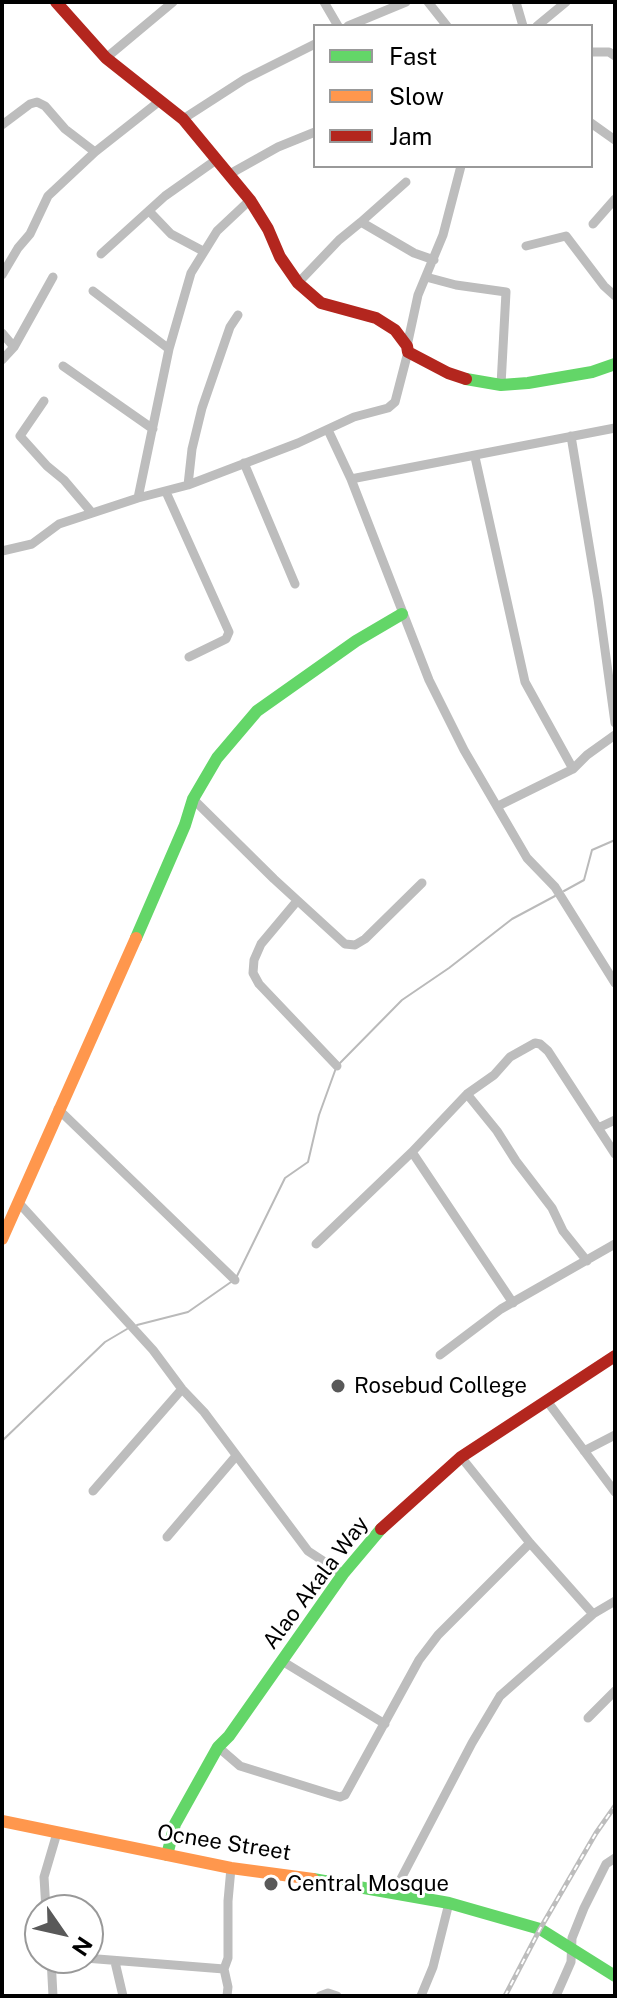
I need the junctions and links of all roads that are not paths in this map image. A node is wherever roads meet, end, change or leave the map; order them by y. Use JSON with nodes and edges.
{"nodes":[{"id":1,"x":56,"y":2,"type":"edge"},
{"id":2,"x":173,"y":2,"type":"edge"},
{"id":3,"x":324,"y":2,"type":"edge"},
{"id":4,"x":406,"y":2,"type":"edge"},
{"id":5,"x":428,"y":2,"type":"edge"},
{"id":6,"x":516,"y":2,"type":"edge"},
{"id":7,"x":566,"y":2,"type":"edge"},
{"id":8,"x":337,"y":24,"type":"edge"},
{"id":9,"x":353,"y":24,"type":"edge"},
{"id":10,"x":445,"y":24,"type":"edge"},
{"id":11,"x":522,"y":24,"type":"edge"},
{"id":12,"x":539,"y":24,"type":"edge"},
{"id":13,"x":313,"y":45,"type":"edge"},
{"id":14,"x":613,"y":51,"type":"edge"},
{"id":15,"x":593,"y":52,"type":"edge"},
{"id":16,"x":106,"y":58,"type":"junction"},
{"id":17,"x":161,"y":100,"type":"junction"},
{"id":18,"x":183,"y":119,"type":"junction"},
{"id":19,"x":593,"y":124,"type":"edge"},
{"id":20,"x":2,"y":125,"type":"edge"},
{"id":21,"x":313,"y":133,"type":"edge"},
{"id":22,"x":615,"y":140,"type":"edge"},
{"id":23,"x":95,"y":152,"type":"junction"},
{"id":24,"x":216,"y":160,"type":"junction"},
{"id":25,"x":461,"y":168,"type":"edge"},
{"id":26,"x":228,"y":175,"type":"junction"},
{"id":27,"x":406,"y":182,"type":"dead end"},
{"id":28,"x":615,"y":199,"type":"edge"},
{"id":29,"x":250,"y":200,"type":"junction"},
{"id":30,"x":149,"y":211,"type":"junction"},
{"id":31,"x":361,"y":222,"type":"junction"},
{"id":32,"x":593,"y":224,"type":"dead end"},
{"id":33,"x":526,"y":246,"type":"dead end"},
{"id":34,"x":203,"y":251,"type":"junction"},
{"id":35,"x":101,"y":254,"type":"dead end"},
{"id":36,"x":434,"y":260,"type":"junction"},
{"id":37,"x":2,"y":275,"type":"edge"},
{"id":38,"x":53,"y":277,"type":"dead end"},
{"id":39,"x":426,"y":277,"type":"junction"},
{"id":40,"x":298,"y":283,"type":"junction"},
{"id":41,"x":93,"y":291,"type":"dead end"},
{"id":42,"x":615,"y":296,"type":"edge"},
{"id":43,"x":238,"y":315,"type":"dead end"},
{"id":44,"x":2,"y":333,"type":"edge"},
{"id":45,"x":14,"y":347,"type":"junction"},
{"id":46,"x":169,"y":349,"type":"junction"},
{"id":47,"x":407,"y":349,"type":"junction"},
{"id":48,"x":2,"y":360,"type":"edge"},
{"id":49,"x":615,"y":364,"type":"edge"},
{"id":50,"x":63,"y":366,"type":"dead end"},
{"id":51,"x":501,"y":385,"type":"junction"},
{"id":52,"x":44,"y":401,"type":"dead end"},
{"id":53,"x":615,"y":428,"type":"edge"},
{"id":54,"x":153,"y":429,"type":"junction"},
{"id":55,"x":328,"y":430,"type":"junction"},
{"id":56,"x":571,"y":436,"type":"junction"},
{"id":57,"x":475,"y":457,"type":"junction"},
{"id":58,"x":244,"y":463,"type":"junction"},
{"id":59,"x":351,"y":479,"type":"junction"},
{"id":60,"x":188,"y":485,"type":"junction"},
{"id":61,"x":166,"y":492,"type":"junction"},
{"id":62,"x":138,"y":498,"type":"junction"},
{"id":63,"x":92,"y":513,"type":"junction"},
{"id":64,"x":2,"y":551,"type":"edge"},
{"id":65,"x":295,"y":584,"type":"dead end"},
{"id":66,"x":402,"y":614,"type":"junction"},
{"id":67,"x":189,"y":657,"type":"dead end"},
{"id":68,"x":615,"y":723,"type":"edge"},
{"id":69,"x":615,"y":735,"type":"edge"},
{"id":70,"x":573,"y":769,"type":"junction"},
{"id":71,"x":193,"y":799,"type":"junction"},
{"id":72,"x":498,"y":806,"type":"junction"},
{"id":73,"x":422,"y":883,"type":"dead end"},
{"id":74,"x":297,"y":901,"type":"junction"},
{"id":75,"x":613,"y":977,"type":"edge"},
{"id":76,"x":337,"y":1066,"type":"dead end"},
{"id":77,"x":467,"y":1094,"type":"junction"},
{"id":78,"x":58,"y":1109,"type":"junction"},
{"id":79,"x":615,"y":1120,"type":"edge"},
{"id":80,"x":598,"y":1128,"type":"junction"},
{"id":81,"x":412,"y":1152,"type":"junction"},
{"id":82,"x":615,"y":1154,"type":"edge"},
{"id":83,"x":18,"y":1202,"type":"junction"},
{"id":84,"x":2,"y":1239,"type":"edge"},
{"id":85,"x":316,"y":1244,"type":"dead end"},
{"id":86,"x":615,"y":1244,"type":"edge"},
{"id":87,"x":587,"y":1261,"type":"junction"},
{"id":88,"x":235,"y":1280,"type":"dead end"},
{"id":89,"x":513,"y":1303,"type":"junction"},
{"id":90,"x":440,"y":1355,"type":"dead end"},
{"id":91,"x":615,"y":1356,"type":"edge"},
{"id":92,"x":182,"y":1389,"type":"junction"},
{"id":93,"x":547,"y":1401,"type":"junction"},
{"id":94,"x":615,"y":1435,"type":"edge"},
{"id":95,"x":584,"y":1451,"type":"junction"},
{"id":96,"x":236,"y":1456,"type":"junction"},
{"id":97,"x":461,"y":1457,"type":"junction"},
{"id":98,"x":93,"y":1491,"type":"dead end"},
{"id":99,"x":615,"y":1492,"type":"edge"},
{"id":100,"x":167,"y":1537,"type":"dead end"},
{"id":101,"x":530,"y":1543,"type":"junction"},
{"id":102,"x":343,"y":1574,"type":"junction"},
{"id":103,"x":615,"y":1602,"type":"edge"},
{"id":104,"x":593,"y":1614,"type":"junction"},
{"id":105,"x":282,"y":1661,"type":"junction"},
{"id":106,"x":615,"y":1691,"type":"edge"},
{"id":107,"x":588,"y":1718,"type":"dead end"},
{"id":108,"x":385,"y":1724,"type":"junction"},
{"id":109,"x":218,"y":1747,"type":"junction"},
{"id":110,"x":2,"y":1821,"type":"edge"},
{"id":111,"x":57,"y":1833,"type":"junction"},
{"id":112,"x":173,"y":1849,"type":"junction"},
{"id":113,"x":615,"y":1858,"type":"edge"},
{"id":114,"x":231,"y":1868,"type":"junction"},
{"id":115,"x":394,"y":1892,"type":"junction"},
{"id":116,"x":45,"y":1894,"type":"edge"},
{"id":117,"x":449,"y":1903,"type":"junction"},
{"id":118,"x":572,"y":1949,"type":"junction"},
{"id":119,"x":104,"y":1961,"type":"edge"},
{"id":120,"x":115,"y":1962,"type":"junction"},
{"id":121,"x":224,"y":1969,"type":"junction"},
{"id":122,"x":52,"y":1974,"type":"edge"},
{"id":123,"x":615,"y":1976,"type":"edge"},
{"id":124,"x":53,"y":1996,"type":"edge"},
{"id":125,"x":123,"y":1996,"type":"edge"},
{"id":126,"x":227,"y":1996,"type":"edge"},
{"id":127,"x":320,"y":1996,"type":"edge"},
{"id":128,"x":337,"y":1996,"type":"edge"},
{"id":129,"x":421,"y":1996,"type":"edge"},
{"id":130,"x":556,"y":1996,"type":"edge"}],
"edges":[{"from":1,"to":16,"type":"street"},
{"from":2,"to":16,"type":"street"},
{"from":3,"to":8,"type":"street"},
{"from":4,"to":9,"type":"street"},
{"from":5,"to":10,"type":"street"},
{"from":6,"to":11,"type":"street"},
{"from":7,"to":12,"type":"street"},
{"from":13,"to":18,"type":"street"},
{"from":14,"to":15,"type":"street"},
{"from":16,"to":17,"type":"street"},
{"from":17,"to":18,"type":"street"},
{"from":17,"to":23,"type":"street"},
{"from":18,"to":24,"type":"street"},
{"from":19,"to":22,"type":"street"},
{"from":20,"to":23,"type":"street"},
{"from":21,"to":26,"type":"street"},
{"from":23,"to":37,"type":"street"},
{"from":24,"to":26,"type":"street"},
{"from":24,"to":30,"type":"street"},
{"from":25,"to":36,"type":"street"},
{"from":26,"to":29,"type":"street"},
{"from":27,"to":31,"type":"street"},
{"from":28,"to":32,"type":"street"},
{"from":29,"to":34,"type":"street"},
{"from":29,"to":40,"type":"street"},
{"from":30,"to":34,"type":"street"},
{"from":30,"to":35,"type":"street"},
{"from":31,"to":36,"type":"street"},
{"from":31,"to":40,"type":"street"},
{"from":33,"to":42,"type":"street"},
{"from":34,"to":46,"type":"street"},
{"from":36,"to":39,"type":"street"},
{"from":38,"to":45,"type":"street"},
{"from":39,"to":47,"type":"street"},
{"from":39,"to":51,"type":"street"},
{"from":40,"to":47,"type":"street"},
{"from":41,"to":46,"type":"street"},
{"from":43,"to":60,"type":"street"},
{"from":44,"to":45,"type":"street"},
{"from":45,"to":48,"type":"street"},
{"from":46,"to":54,"type":"street"},
{"from":47,"to":51,"type":"street"},
{"from":47,"to":55,"type":"street"},
{"from":49,"to":51,"type":"street"},
{"from":50,"to":54,"type":"street"},
{"from":52,"to":63,"type":"street"},
{"from":53,"to":56,"type":"street"},
{"from":54,"to":62,"type":"street"},
{"from":55,"to":58,"type":"street"},
{"from":55,"to":59,"type":"street"},
{"from":56,"to":57,"type":"street"},
{"from":56,"to":68,"type":"street"},
{"from":57,"to":59,"type":"street"},
{"from":57,"to":70,"type":"street"},
{"from":58,"to":60,"type":"street"},
{"from":58,"to":65,"type":"street"},
{"from":59,"to":66,"type":"street"},
{"from":60,"to":61,"type":"street"},
{"from":61,"to":62,"type":"street"},
{"from":61,"to":67,"type":"street"},
{"from":62,"to":63,"type":"street"},
{"from":63,"to":64,"type":"street"},
{"from":66,"to":71,"type":"street"},
{"from":66,"to":72,"type":"street"},
{"from":69,"to":70,"type":"street"},
{"from":70,"to":72,"type":"street"},
{"from":71,"to":74,"type":"street"},
{"from":71,"to":78,"type":"street"},
{"from":72,"to":75,"type":"street"},
{"from":73,"to":74,"type":"street"},
{"from":74,"to":76,"type":"street"},
{"from":77,"to":80,"type":"street"},
{"from":77,"to":81,"type":"street"},
{"from":77,"to":87,"type":"street"},
{"from":78,"to":83,"type":"street"},
{"from":78,"to":88,"type":"street"},
{"from":79,"to":80,"type":"street"},
{"from":80,"to":82,"type":"street"},
{"from":81,"to":85,"type":"street"},
{"from":81,"to":89,"type":"street"},
{"from":83,"to":84,"type":"street"},
{"from":83,"to":92,"type":"street"},
{"from":86,"to":87,"type":"street"},
{"from":87,"to":89,"type":"street"},
{"from":89,"to":90,"type":"street"},
{"from":91,"to":93,"type":"street","name":"Alao Akala Way"},
{"from":92,"to":96,"type":"street"},
{"from":92,"to":98,"type":"street"},
{"from":93,"to":95,"type":"street"},
{"from":93,"to":97,"type":"street","name":"Alao Akala Way"},
{"from":94,"to":95,"type":"street"},
{"from":95,"to":99,"type":"street"},
{"from":96,"to":100,"type":"street"},
{"from":96,"to":102,"type":"street"},
{"from":97,"to":101,"type":"street"},
{"from":97,"to":102,"type":"street","name":"Alao Akala Way"},
{"from":101,"to":104,"type":"street"},
{"from":101,"to":108,"type":"street"},
{"from":102,"to":105,"type":"street","name":"Alao Akala Way"},
{"from":103,"to":104,"type":"street"},
{"from":104,"to":115,"type":"street"},
{"from":105,"to":108,"type":"street"},
{"from":105,"to":109,"type":"street","name":"Alao Akala Way"},
{"from":106,"to":107,"type":"street"},
{"from":108,"to":109,"type":"street"},
{"from":109,"to":112,"type":"street","name":"Alao Akala Way"},
{"from":110,"to":111,"type":"street","name":"Ocnee Street"},
{"from":111,"to":112,"type":"street","name":"Ocnee Street"},
{"from":111,"to":116,"type":"street"},
{"from":112,"to":114,"type":"street","name":"Ocnee Street"},
{"from":113,"to":118,"type":"street"},
{"from":114,"to":115,"type":"street","name":"Ocnee Street"},
{"from":114,"to":121,"type":"street"},
{"from":115,"to":117,"type":"street","name":"Ocnee Street"},
{"from":117,"to":118,"type":"street","name":"Ocnee Street"},
{"from":117,"to":129,"type":"street"},
{"from":118,"to":123,"type":"street","name":"Ocnee Street"},
{"from":118,"to":130,"type":"street"},
{"from":119,"to":120,"type":"street"},
{"from":120,"to":121,"type":"street"},
{"from":120,"to":125,"type":"street"},
{"from":121,"to":126,"type":"street"},
{"from":122,"to":124,"type":"street"},
{"from":127,"to":128,"type":"street"}]}
